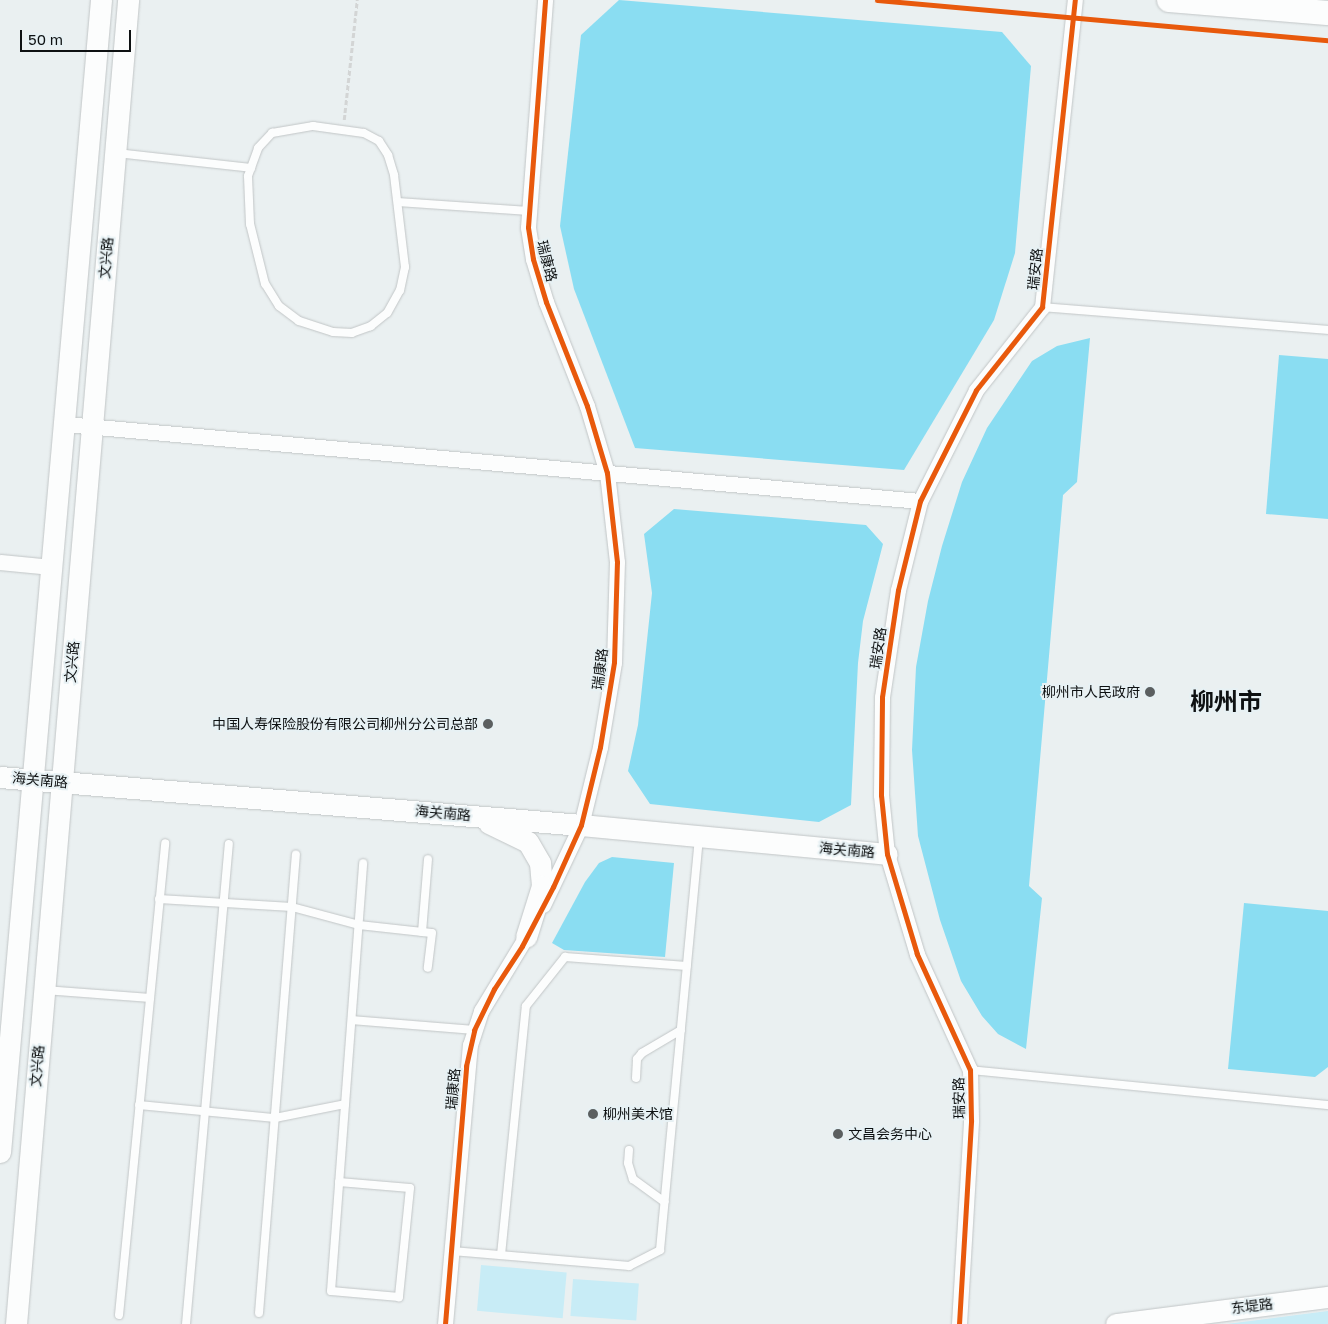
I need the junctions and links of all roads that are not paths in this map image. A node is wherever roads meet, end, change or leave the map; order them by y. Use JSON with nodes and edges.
{"nodes":[{"id":1,"x":101,"y":0,"type":"edge"},
{"id":2,"x":128,"y":0,"type":"edge"},
{"id":3,"x":545,"y":0,"type":"edge"},
{"id":4,"x":1075,"y":0,"type":"edge"},
{"id":5,"x":1169,"y":0,"type":"edge"},
{"id":6,"x":1328,"y":13,"type":"edge"},
{"id":7,"x":115,"y":153,"type":"junction"},
{"id":8,"x":250,"y":168,"type":"junction"},
{"id":9,"x":398,"y":202,"type":"junction"},
{"id":10,"x":529,"y":211,"type":"junction"},
{"id":11,"x":1042,"y":308,"type":"junction"},
{"id":12,"x":1328,"y":330,"type":"edge"},
{"id":13,"x":64,"y":424,"type":"junction"},
{"id":14,"x":92,"y":428,"type":"junction"},
{"id":15,"x":607,"y":473,"type":"junction"},
{"id":16,"x":920,"y":501,"type":"junction"},
{"id":17,"x":0,"y":562,"type":"edge"},
{"id":18,"x":52,"y":567,"type":"junction"},
{"id":19,"x":0,"y":777,"type":"edge"},
{"id":20,"x":34,"y":780,"type":"junction"},
{"id":21,"x":61,"y":782,"type":"junction"},
{"id":22,"x":470,"y":816,"type":"junction"},
{"id":23,"x":582,"y":825,"type":"junction"},
{"id":24,"x":699,"y":836,"type":"junction"},
{"id":25,"x":165,"y":843,"type":"dead end"},
{"id":26,"x":229,"y":844,"type":"dead end"},
{"id":27,"x":296,"y":854,"type":"dead end"},
{"id":28,"x":887,"y":854,"type":"junction"},
{"id":29,"x":428,"y":859,"type":"dead end"},
{"id":30,"x":364,"y":863,"type":"dead end"},
{"id":31,"x":159,"y":899,"type":"junction"},
{"id":32,"x":222,"y":903,"type":"junction"},
{"id":33,"x":292,"y":907,"type":"junction"},
{"id":34,"x":359,"y":925,"type":"junction"},
{"id":35,"x":422,"y":932,"type":"junction"},
{"id":36,"x":526,"y":937,"type":"junction"},
{"id":37,"x":687,"y":966,"type":"junction"},
{"id":38,"x":428,"y":968,"type":"dead end"},
{"id":39,"x":44,"y":990,"type":"junction"},
{"id":40,"x":150,"y":998,"type":"junction"},
{"id":41,"x":352,"y":1020,"type":"junction"},
{"id":42,"x":474,"y":1030,"type":"junction"},
{"id":43,"x":681,"y":1030,"type":"junction"},
{"id":44,"x":970,"y":1070,"type":"junction"},
{"id":45,"x":636,"y":1078,"type":"dead end"},
{"id":46,"x":345,"y":1104,"type":"junction"},
{"id":47,"x":139,"y":1105,"type":"junction"},
{"id":48,"x":1328,"y":1105,"type":"edge"},
{"id":49,"x":205,"y":1111,"type":"junction"},
{"id":50,"x":275,"y":1118,"type":"junction"},
{"id":51,"x":629,"y":1150,"type":"dead end"},
{"id":52,"x":0,"y":1152,"type":"edge"},
{"id":53,"x":339,"y":1182,"type":"junction"},
{"id":54,"x":665,"y":1202,"type":"junction"},
{"id":55,"x":452,"y":1251,"type":"junction"},
{"id":56,"x":501,"y":1255,"type":"junction"},
{"id":57,"x":1328,"y":1296,"type":"edge"},
{"id":58,"x":1328,"y":1311,"type":"edge"},
{"id":59,"x":258,"y":1313,"type":"dead end"},
{"id":60,"x":119,"y":1316,"type":"dead end"},
{"id":61,"x":16,"y":1324,"type":"edge"},
{"id":62,"x":186,"y":1324,"type":"edge"},
{"id":63,"x":446,"y":1324,"type":"edge"},
{"id":64,"x":960,"y":1324,"type":"edge"},
{"id":65,"x":1116,"y":1324,"type":"edge"},
{"id":66,"x":1227,"y":1324,"type":"edge"}],
"edges":[{"from":1,"to":13,"type":"main road","name":"文兴路"},
{"from":2,"to":7,"type":"main road","name":"文兴路"},
{"from":3,"to":10,"type":"street","name":"瑞康路"},
{"from":4,"to":11,"type":"street","name":"瑞安路"},
{"from":5,"to":6,"type":"main road"},
{"from":7,"to":8,"type":"lane"},
{"from":7,"to":14,"type":"main road","name":"文兴路"},
{"from":8,"to":9,"type":"lane"},
{"from":8,"to":9,"type":"lane"},
{"from":9,"to":10,"type":"lane"},
{"from":10,"to":15,"type":"street","name":"瑞康路"},
{"from":11,"to":12,"type":"lane"},
{"from":11,"to":16,"type":"street","name":"瑞安路"},
{"from":13,"to":14,"type":"street"},
{"from":13,"to":18,"type":"main road","name":"文兴路"},
{"from":14,"to":15,"type":"street"},
{"from":14,"to":21,"type":"main road","name":"文兴路"},
{"from":15,"to":16,"type":"street"},
{"from":15,"to":23,"type":"street","name":"瑞康路"},
{"from":16,"to":28,"type":"street","name":"瑞安路"},
{"from":17,"to":18,"type":"street"},
{"from":18,"to":20,"type":"main road","name":"文兴路"},
{"from":19,"to":20,"type":"main road","name":"海关南路"},
{"from":20,"to":21,"type":"main road","name":"海关南路"},
{"from":20,"to":52,"type":"main road","name":"文兴路"},
{"from":21,"to":22,"type":"main road","name":"海关南路"},
{"from":21,"to":39,"type":"main road","name":"文兴路"},
{"from":22,"to":23,"type":"main road","name":"海关南路"},
{"from":22,"to":36,"type":"main road"},
{"from":23,"to":24,"type":"main road","name":"海关南路"},
{"from":23,"to":36,"type":"street","name":"瑞康路"},
{"from":24,"to":28,"type":"main road","name":"海关南路"},
{"from":24,"to":37,"type":"lane"},
{"from":25,"to":31,"type":"lane"},
{"from":26,"to":32,"type":"lane"},
{"from":27,"to":33,"type":"lane"},
{"from":28,"to":44,"type":"street","name":"瑞安路"},
{"from":29,"to":35,"type":"lane"},
{"from":30,"to":34,"type":"lane"},
{"from":31,"to":32,"type":"lane"},
{"from":31,"to":40,"type":"lane"},
{"from":32,"to":33,"type":"lane"},
{"from":32,"to":49,"type":"lane"},
{"from":33,"to":34,"type":"lane"},
{"from":33,"to":50,"type":"lane"},
{"from":34,"to":35,"type":"lane"},
{"from":34,"to":41,"type":"lane"},
{"from":35,"to":38,"type":"lane"},
{"from":36,"to":42,"type":"street","name":"瑞康路"},
{"from":37,"to":43,"type":"lane"},
{"from":37,"to":56,"type":"lane"},
{"from":39,"to":40,"type":"lane"},
{"from":39,"to":61,"type":"main road","name":"文兴路"},
{"from":40,"to":47,"type":"lane"},
{"from":41,"to":42,"type":"lane"},
{"from":41,"to":46,"type":"lane"},
{"from":42,"to":55,"type":"street","name":"瑞康路"},
{"from":43,"to":45,"type":"lane"},
{"from":43,"to":54,"type":"lane"},
{"from":44,"to":48,"type":"lane"},
{"from":44,"to":64,"type":"street","name":"瑞安路"},
{"from":46,"to":50,"type":"lane"},
{"from":46,"to":53,"type":"lane"},
{"from":47,"to":49,"type":"lane"},
{"from":47,"to":60,"type":"lane"},
{"from":49,"to":50,"type":"lane"},
{"from":49,"to":62,"type":"lane"},
{"from":50,"to":59,"type":"lane"},
{"from":51,"to":54,"type":"lane"},
{"from":53,"to":53,"type":"lane"},
{"from":54,"to":56,"type":"lane"},
{"from":55,"to":56,"type":"lane"},
{"from":55,"to":63,"type":"street","name":"瑞康路"},
{"from":57,"to":65,"type":"main road","name":"东堤路"},
{"from":58,"to":66,"type":"main road"}]}
